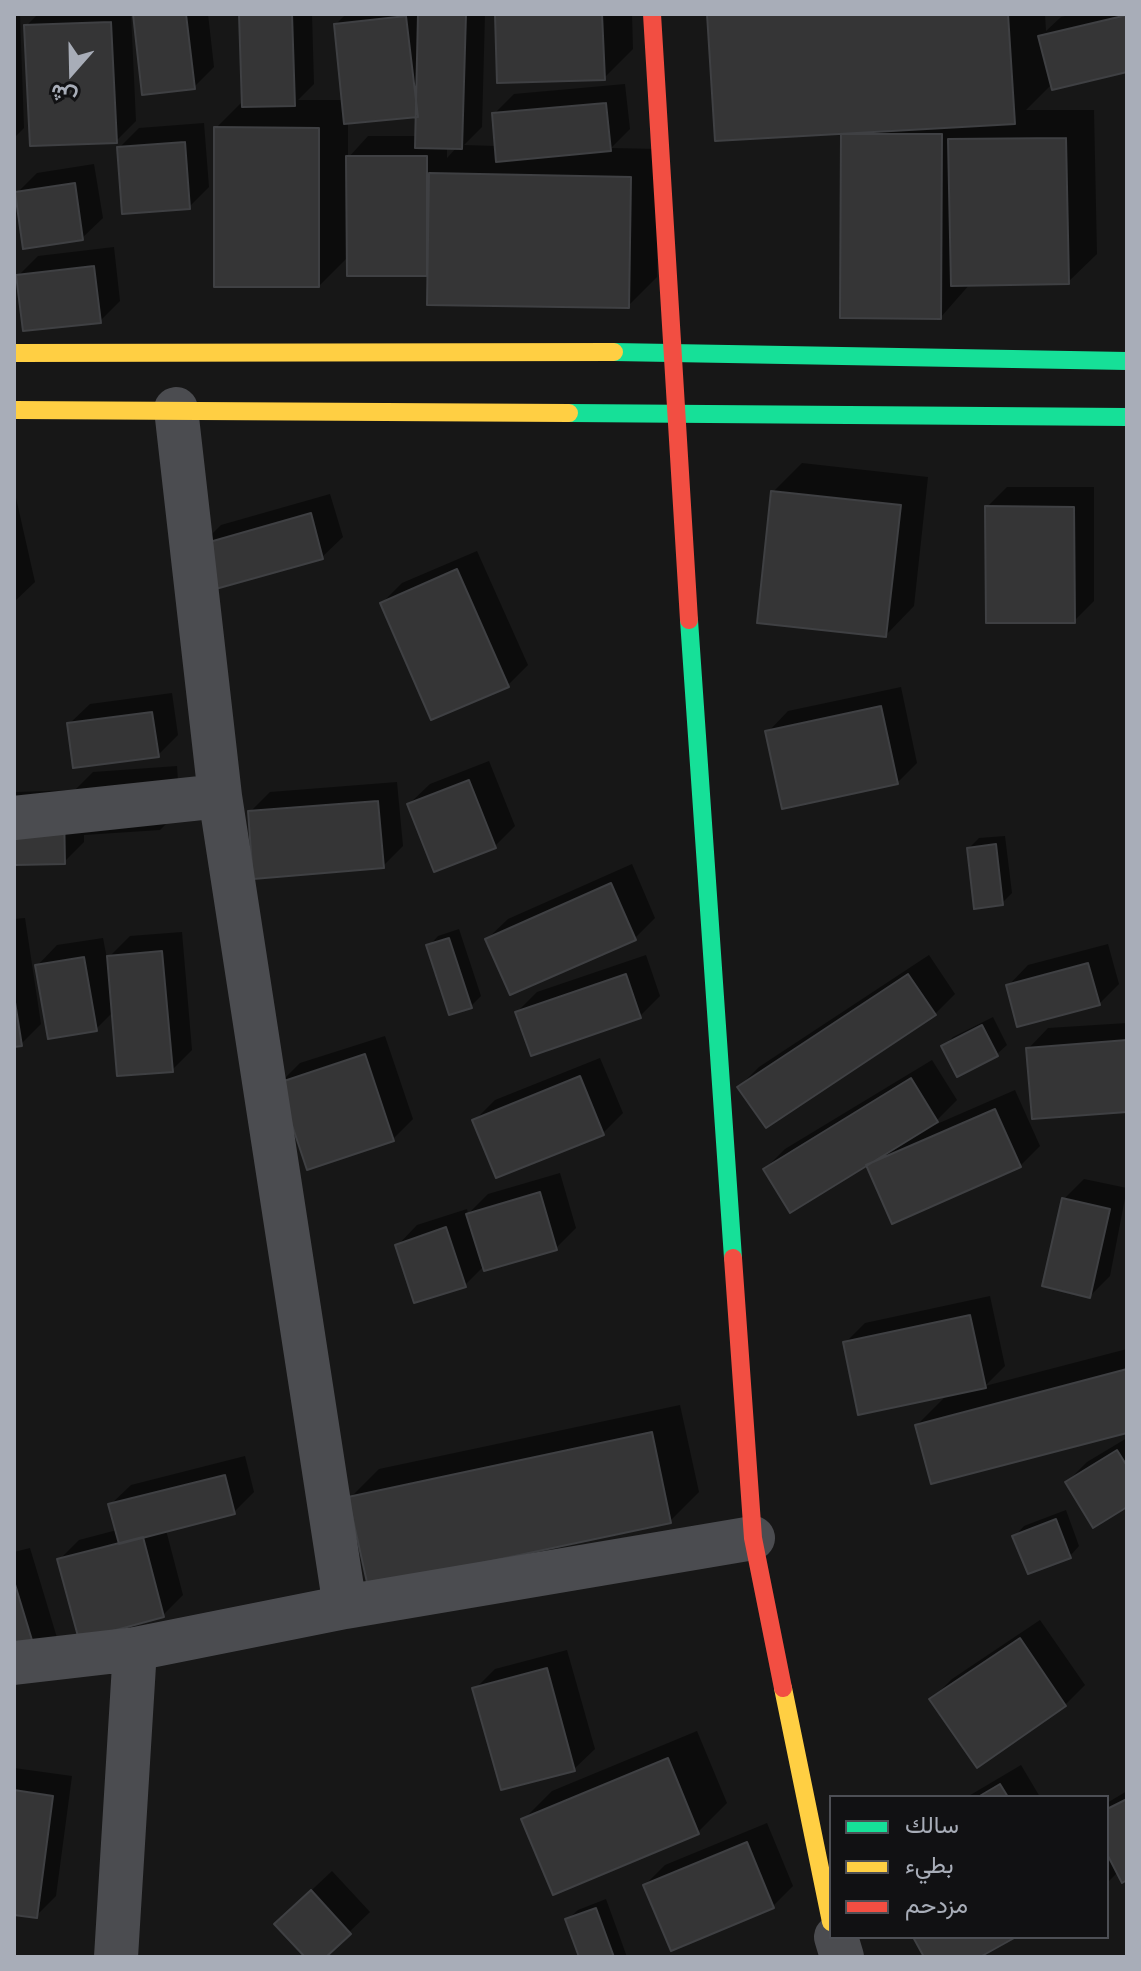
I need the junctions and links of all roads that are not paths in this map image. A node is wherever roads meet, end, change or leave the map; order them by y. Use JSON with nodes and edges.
{"nodes":[{"id":1,"x":652,"y":14,"type":"edge"},
{"id":2,"x":670,"y":352,"type":"junction"},
{"id":3,"x":14,"y":353,"type":"edge"},
{"id":4,"x":1127,"y":361,"type":"edge"},
{"id":5,"x":176,"y":409,"type":"junction"},
{"id":6,"x":14,"y":410,"type":"edge"},
{"id":7,"x":675,"y":414,"type":"junction"},
{"id":8,"x":1127,"y":422,"type":"edge"},
{"id":9,"x":220,"y":796,"type":"junction"},
{"id":10,"x":14,"y":818,"type":"edge"},
{"id":11,"x":753,"y":1538,"type":"junction"},
{"id":12,"x":345,"y":1607,"type":"junction"},
{"id":13,"x":135,"y":1649,"type":"junction"},
{"id":14,"x":14,"y":1663,"type":"edge"},
{"id":15,"x":829,"y":1912,"type":"edge"},
{"id":16,"x":116,"y":1957,"type":"edge"}],
"edges":[{"from":1,"to":2,"type":"street"},
{"from":2,"to":3,"type":"street"},
{"from":2,"to":4,"type":"street"},
{"from":2,"to":7,"type":"street"},
{"from":5,"to":6,"type":"street"},
{"from":5,"to":7,"type":"street"},
{"from":5,"to":9,"type":"street"},
{"from":7,"to":8,"type":"street"},
{"from":7,"to":11,"type":"street"},
{"from":9,"to":10,"type":"street"},
{"from":9,"to":12,"type":"street"},
{"from":11,"to":12,"type":"street"},
{"from":11,"to":15,"type":"street"},
{"from":12,"to":13,"type":"street"},
{"from":13,"to":14,"type":"street"},
{"from":13,"to":16,"type":"street"}]}
